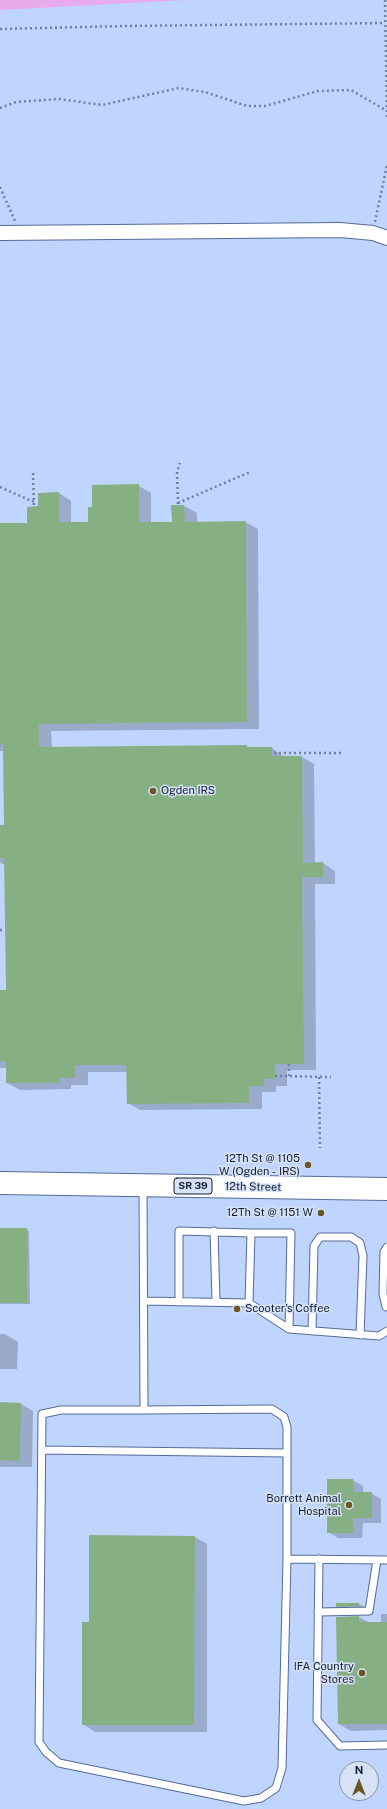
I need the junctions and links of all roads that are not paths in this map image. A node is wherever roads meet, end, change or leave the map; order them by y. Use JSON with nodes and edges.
{"nodes":[{"id":1,"x":0,"y":233,"type":"edge"},
{"id":2,"x":387,"y":238,"type":"edge"},
{"id":3,"x":0,"y":1183,"type":"edge"},
{"id":4,"x":143,"y":1185,"type":"junction"},
{"id":5,"x":387,"y":1189,"type":"edge"},
{"id":6,"x":214,"y":1232,"type":"junction"},
{"id":7,"x":251,"y":1233,"type":"junction"},
{"id":8,"x":387,"y":1246,"type":"edge"},
{"id":9,"x":144,"y":1301,"type":"junction"},
{"id":10,"x":179,"y":1302,"type":"junction"},
{"id":11,"x":216,"y":1302,"type":"junction"},
{"id":12,"x":249,"y":1302,"type":"junction"},
{"id":13,"x":386,"y":1307,"type":"edge"},
{"id":14,"x":289,"y":1329,"type":"junction"},
{"id":15,"x":312,"y":1331,"type":"junction"},
{"id":16,"x":387,"y":1331,"type":"edge"},
{"id":17,"x":360,"y":1335,"type":"junction"},
{"id":18,"x":144,"y":1410,"type":"junction"},
{"id":19,"x":42,"y":1450,"type":"junction"},
{"id":20,"x":287,"y":1453,"type":"junction"},
{"id":21,"x":287,"y":1559,"type":"junction"},
{"id":22,"x":319,"y":1559,"type":"junction"},
{"id":23,"x":377,"y":1560,"type":"junction"},
{"id":24,"x":387,"y":1560,"type":"edge"},
{"id":25,"x":318,"y":1612,"type":"junction"},
{"id":26,"x":387,"y":1745,"type":"edge"}],
"edges":[{"from":1,"to":2,"type":"street"},
{"from":3,"to":4,"type":"main road","name":"12th Street","number":"SR 39"},
{"from":4,"to":5,"type":"main road","name":"12th Street","number":"SR 39"},
{"from":4,"to":9,"type":"lane"},
{"from":6,"to":7,"type":"lane"},
{"from":6,"to":10,"type":"lane"},
{"from":6,"to":11,"type":"lane"},
{"from":7,"to":12,"type":"lane"},
{"from":7,"to":14,"type":"lane"},
{"from":8,"to":13,"type":"lane"},
{"from":9,"to":10,"type":"lane"},
{"from":9,"to":18,"type":"lane"},
{"from":10,"to":11,"type":"lane"},
{"from":11,"to":12,"type":"lane"},
{"from":12,"to":14,"type":"lane"},
{"from":14,"to":15,"type":"lane"},
{"from":15,"to":17,"type":"lane"},
{"from":15,"to":17,"type":"lane"},
{"from":16,"to":17,"type":"lane"},
{"from":18,"to":19,"type":"lane"},
{"from":18,"to":20,"type":"lane"},
{"from":19,"to":20,"type":"lane"},
{"from":19,"to":21,"type":"lane"},
{"from":20,"to":21,"type":"lane"},
{"from":21,"to":22,"type":"lane"},
{"from":22,"to":23,"type":"lane"},
{"from":22,"to":25,"type":"lane"},
{"from":23,"to":24,"type":"lane"},
{"from":23,"to":25,"type":"lane"},
{"from":25,"to":26,"type":"lane"}]}
